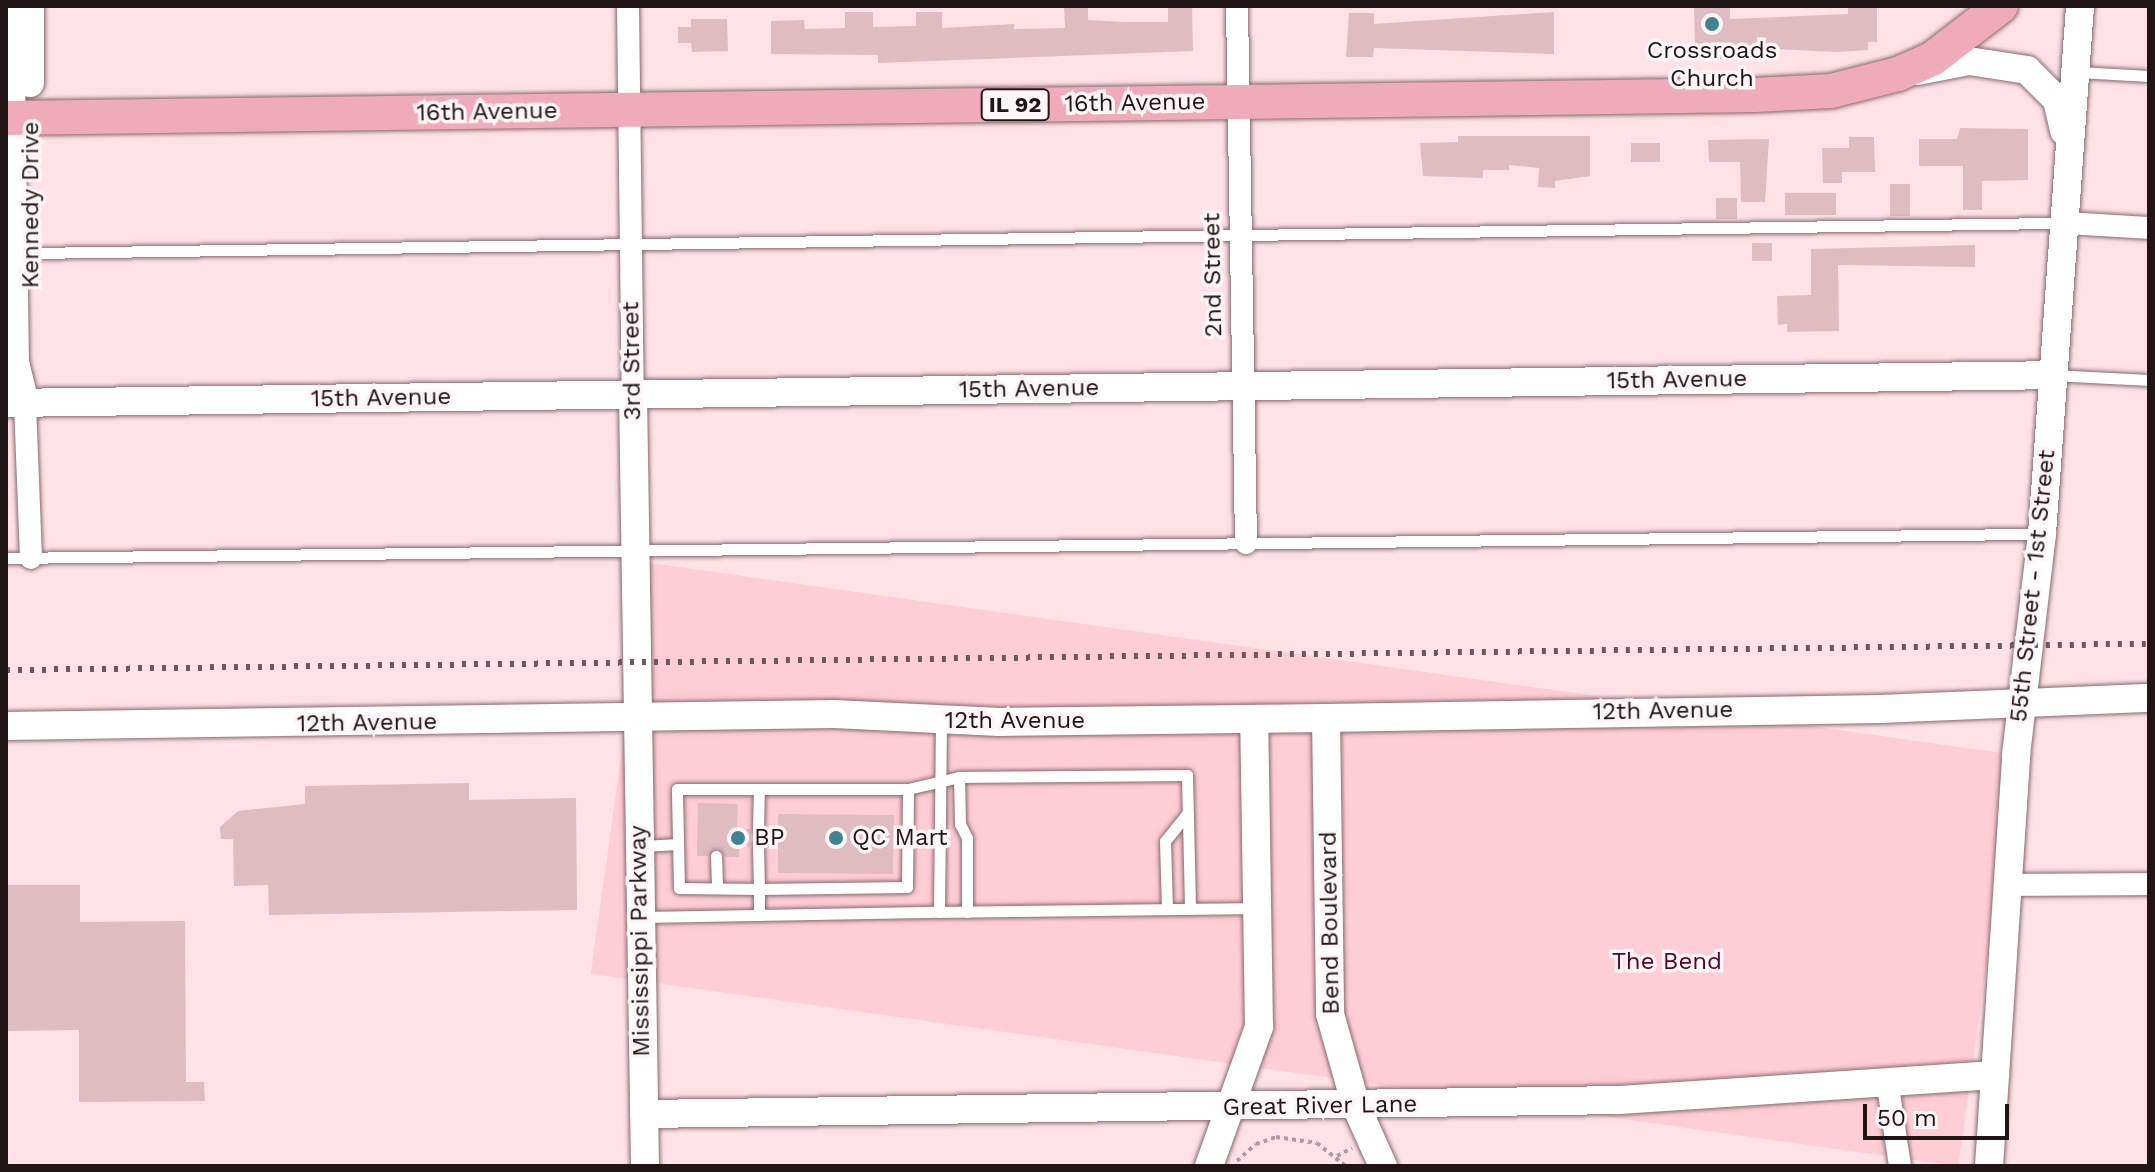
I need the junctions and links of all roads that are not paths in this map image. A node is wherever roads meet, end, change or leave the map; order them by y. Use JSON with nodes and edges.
{"nodes":[{"id":1,"x":10,"y":6,"type":"edge"},
{"id":2,"x":30,"y":6,"type":"edge"},
{"id":3,"x":628,"y":6,"type":"edge"},
{"id":4,"x":1237,"y":6,"type":"edge"},
{"id":5,"x":2001,"y":6,"type":"edge"},
{"id":6,"x":2080,"y":6,"type":"edge"},
{"id":7,"x":2076,"y":72,"type":"junction"},
{"id":8,"x":1898,"y":74,"type":"junction"},
{"id":9,"x":2149,"y":76,"type":"edge"},
{"id":10,"x":1237,"y":102,"type":"junction"},
{"id":11,"x":629,"y":110,"type":"junction"},
{"id":12,"x":16,"y":118,"type":"edge"},
{"id":13,"x":2070,"y":156,"type":"junction"},
{"id":14,"x":2065,"y":223,"type":"junction"},
{"id":15,"x":2149,"y":228,"type":"edge"},
{"id":16,"x":1238,"y":237,"type":"junction"},
{"id":17,"x":630,"y":245,"type":"junction"},
{"id":18,"x":17,"y":254,"type":"edge"},
{"id":19,"x":2052,"y":375,"type":"junction"},
{"id":20,"x":2149,"y":380,"type":"edge"},
{"id":21,"x":1240,"y":386,"type":"junction"},
{"id":22,"x":633,"y":394,"type":"junction"},
{"id":23,"x":15,"y":403,"type":"edge"},
{"id":24,"x":2042,"y":534,"type":"junction"},
{"id":25,"x":1246,"y":543,"type":"junction"},
{"id":26,"x":632,"y":552,"type":"junction"},
{"id":27,"x":6,"y":558,"type":"edge"},
{"id":28,"x":31,"y":558,"type":"junction"},
{"id":29,"x":2149,"y":698,"type":"edge"},
{"id":30,"x":2024,"y":702,"type":"junction"},
{"id":31,"x":635,"y":717,"type":"junction"},
{"id":32,"x":1326,"y":718,"type":"junction"},
{"id":33,"x":1254,"y":719,"type":"junction"},
{"id":34,"x":941,"y":720,"type":"junction"},
{"id":35,"x":6,"y":726,"type":"edge"},
{"id":36,"x":959,"y":777,"type":"junction"},
{"id":37,"x":939,"y":783,"type":"junction"},
{"id":38,"x":715,"y":789,"type":"junction"},
{"id":39,"x":759,"y":789,"type":"junction"},
{"id":40,"x":908,"y":789,"type":"junction"},
{"id":41,"x":716,"y":804,"type":"dead end"},
{"id":42,"x":1188,"y":813,"type":"junction"},
{"id":43,"x":758,"y":829,"type":"dead end"},
{"id":44,"x":678,"y":844,"type":"junction"},
{"id":45,"x":637,"y":846,"type":"junction"},
{"id":46,"x":758,"y":846,"type":"dead end"},
{"id":47,"x":716,"y":856,"type":"dead end"},
{"id":48,"x":2149,"y":884,"type":"edge"},
{"id":49,"x":2009,"y":885,"type":"junction"},
{"id":50,"x":717,"y":888,"type":"junction"},
{"id":51,"x":759,"y":889,"type":"junction"},
{"id":52,"x":1257,"y":908,"type":"junction"},
{"id":53,"x":1167,"y":909,"type":"junction"},
{"id":54,"x":1190,"y":909,"type":"junction"},
{"id":55,"x":939,"y":912,"type":"junction"},
{"id":56,"x":967,"y":912,"type":"junction"},
{"id":57,"x":759,"y":915,"type":"junction"},
{"id":58,"x":639,"y":918,"type":"junction"},
{"id":59,"x":1995,"y":1075,"type":"junction"},
{"id":60,"x":1887,"y":1080,"type":"junction"},
{"id":61,"x":1356,"y":1106,"type":"junction"},
{"id":62,"x":1230,"y":1107,"type":"junction"},
{"id":63,"x":644,"y":1114,"type":"junction"},
{"id":64,"x":645,"y":1166,"type":"edge"},
{"id":65,"x":1209,"y":1166,"type":"edge"},
{"id":66,"x":1383,"y":1166,"type":"edge"},
{"id":67,"x":1900,"y":1166,"type":"edge"},
{"id":68,"x":1989,"y":1166,"type":"edge"}],
"edges":[{"from":1,"to":12,"type":"street","name":"Kennedy Drive"},
{"from":2,"to":12,"type":"street","name":"Kennedy Drive"},
{"from":3,"to":11,"type":"street","name":"3rd Street"},
{"from":4,"to":10,"type":"street","name":"2nd Street"},
{"from":5,"to":8,"type":"main road","name":"16th Avenue","number":"IL 92"},
{"from":6,"to":7,"type":"street","name":"55th Street - 1st Street"},
{"from":7,"to":9,"type":"lane"},
{"from":7,"to":13,"type":"street","name":"55th Street - 1st Street"},
{"from":8,"to":10,"type":"main road","name":"16th Avenue","number":"IL 92"},
{"from":8,"to":13,"type":"street"},
{"from":10,"to":11,"type":"main road","name":"16th Avenue","number":"IL 92"},
{"from":10,"to":16,"type":"street","name":"2nd Street"},
{"from":11,"to":12,"type":"main road","name":"16th Avenue","number":"IL 92"},
{"from":11,"to":17,"type":"street","name":"3rd Street"},
{"from":12,"to":18,"type":"street","name":"Kennedy Drive"},
{"from":13,"to":14,"type":"street","name":"55th Street - 1st Street"},
{"from":14,"to":15,"type":"street"},
{"from":14,"to":16,"type":"lane"},
{"from":14,"to":19,"type":"street","name":"55th Street - 1st Street"},
{"from":16,"to":17,"type":"lane"},
{"from":16,"to":21,"type":"street","name":"2nd Street"},
{"from":17,"to":18,"type":"lane"},
{"from":17,"to":22,"type":"street","name":"3rd Street"},
{"from":18,"to":23,"type":"street","name":"Kennedy Drive"},
{"from":19,"to":20,"type":"lane"},
{"from":19,"to":21,"type":"street","name":"15th Avenue"},
{"from":19,"to":24,"type":"street","name":"55th Street - 1st Street"},
{"from":21,"to":22,"type":"street","name":"15th Avenue"},
{"from":21,"to":25,"type":"street","name":"2nd Street"},
{"from":22,"to":23,"type":"street","name":"15th Avenue"},
{"from":22,"to":26,"type":"street","name":"3rd Street"},
{"from":23,"to":28,"type":"street","name":"Kennedy Drive"},
{"from":24,"to":25,"type":"lane"},
{"from":24,"to":30,"type":"street","name":"55th Street - 1st Street"},
{"from":25,"to":26,"type":"lane"},
{"from":26,"to":28,"type":"lane"},
{"from":26,"to":31,"type":"street","name":"3rd Street"},
{"from":27,"to":28,"type":"lane"},
{"from":29,"to":30,"type":"street","name":"12th Avenue"},
{"from":30,"to":32,"type":"street","name":"12th Avenue"},
{"from":30,"to":49,"type":"street","name":"55th Street - 1st Street"},
{"from":31,"to":34,"type":"street","name":"12th Avenue"},
{"from":31,"to":35,"type":"street","name":"12th Avenue"},
{"from":31,"to":45,"type":"street","name":"Mississippi Parkway"},
{"from":32,"to":33,"type":"street","name":"12th Avenue"},
{"from":32,"to":61,"type":"street","name":"Bend Boulevard"},
{"from":33,"to":34,"type":"street","name":"12th Avenue"},
{"from":33,"to":52,"type":"street"},
{"from":34,"to":37,"type":"lane"},
{"from":36,"to":37,"type":"lane"},
{"from":36,"to":42,"type":"lane"},
{"from":36,"to":56,"type":"lane"},
{"from":37,"to":40,"type":"lane"},
{"from":37,"to":55,"type":"lane"},
{"from":38,"to":39,"type":"lane"},
{"from":38,"to":41,"type":"lane"},
{"from":38,"to":44,"type":"lane"},
{"from":39,"to":40,"type":"lane"},
{"from":39,"to":43,"type":"lane"},
{"from":40,"to":51,"type":"lane"},
{"from":42,"to":53,"type":"lane"},
{"from":42,"to":54,"type":"lane"},
{"from":44,"to":45,"type":"lane"},
{"from":44,"to":50,"type":"lane"},
{"from":45,"to":58,"type":"street","name":"Mississippi Parkway"},
{"from":46,"to":51,"type":"lane"},
{"from":47,"to":50,"type":"lane"},
{"from":48,"to":49,"type":"street"},
{"from":49,"to":59,"type":"street","name":"55th Street - 1st Street"},
{"from":50,"to":51,"type":"lane"},
{"from":51,"to":57,"type":"lane"},
{"from":52,"to":54,"type":"lane"},
{"from":52,"to":62,"type":"street"},
{"from":53,"to":54,"type":"lane"},
{"from":53,"to":56,"type":"lane"},
{"from":55,"to":56,"type":"lane"},
{"from":55,"to":57,"type":"lane"},
{"from":57,"to":58,"type":"lane"},
{"from":58,"to":63,"type":"street","name":"Mississippi Parkway"},
{"from":59,"to":60,"type":"street","name":"Great River Lane"},
{"from":59,"to":68,"type":"street","name":"55th Street - 1st Street"},
{"from":60,"to":61,"type":"street","name":"Great River Lane"},
{"from":60,"to":67,"type":"street"},
{"from":61,"to":62,"type":"street","name":"Great River Lane"},
{"from":61,"to":66,"type":"street","name":"Bend Boulevard"},
{"from":62,"to":63,"type":"street","name":"Great River Lane"},
{"from":62,"to":65,"type":"street"},
{"from":63,"to":64,"type":"street","name":"Mississippi Parkway"}]}
